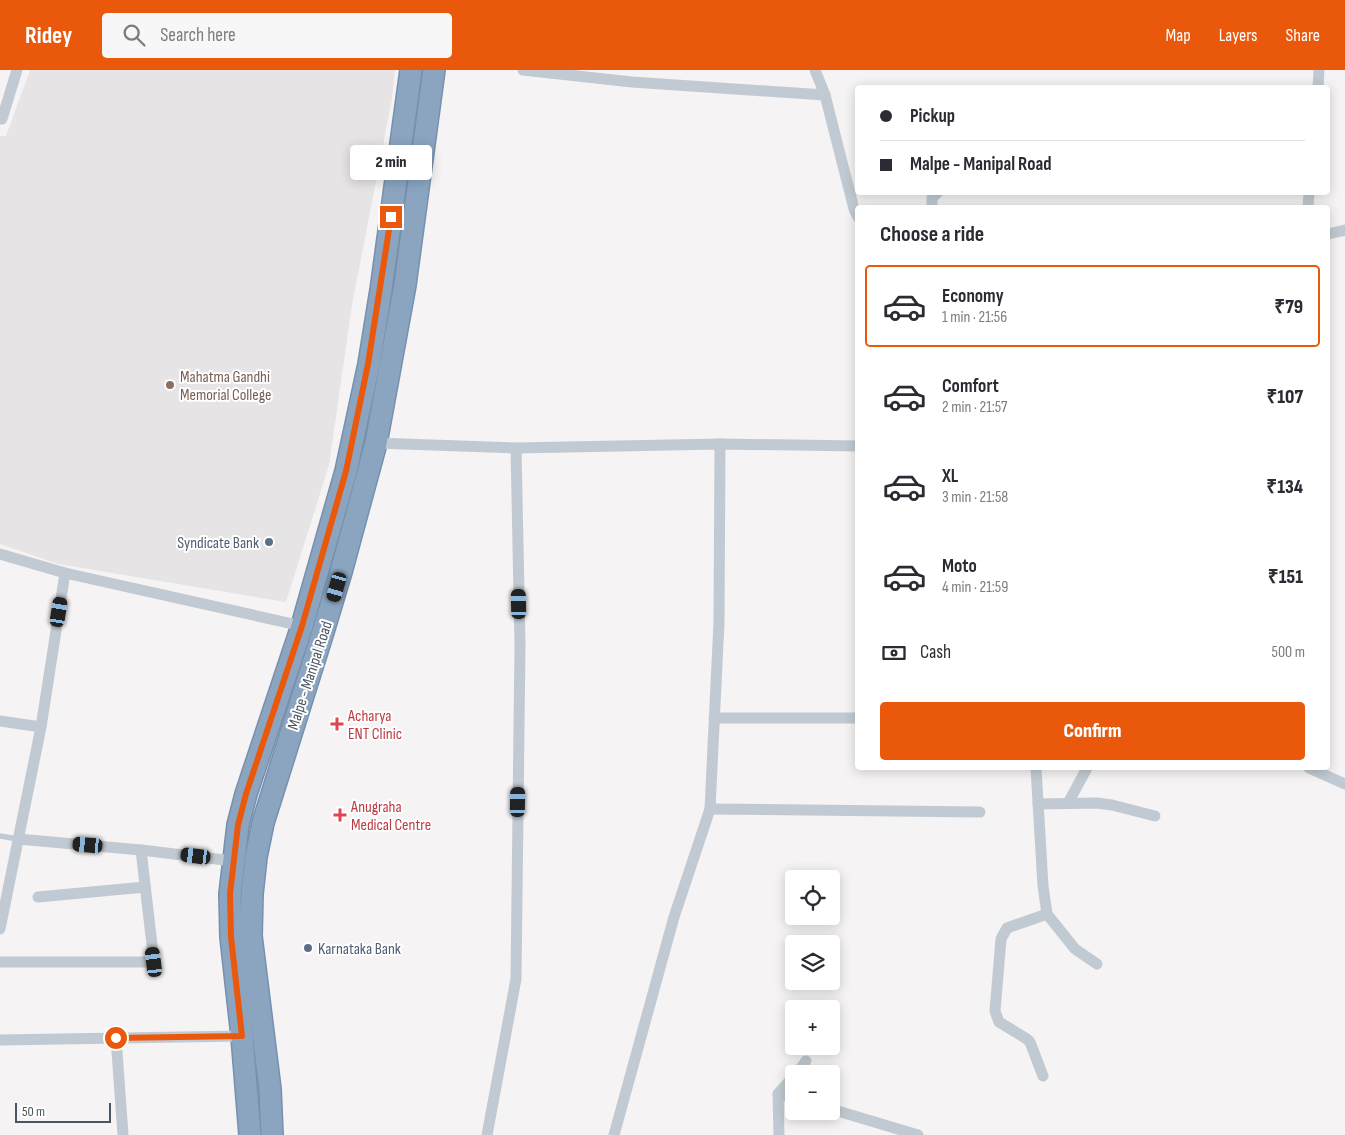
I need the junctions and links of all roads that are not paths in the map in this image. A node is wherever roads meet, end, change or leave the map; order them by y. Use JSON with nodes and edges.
{"nodes":[{"id":1,"x":17,"y":70,"type":"edge"},
{"id":2,"x":411,"y":70,"type":"edge"},
{"id":3,"x":434,"y":70,"type":"edge"},
{"id":4,"x":524,"y":70,"type":"edge"},
{"id":5,"x":815,"y":70,"type":"edge"},
{"id":6,"x":1319,"y":70,"type":"edge"},
{"id":7,"x":1318,"y":85,"type":"edge"},
{"id":8,"x":825,"y":95,"type":"junction"},
{"id":9,"x":0,"y":119,"type":"edge"},
{"id":10,"x":415,"y":129,"type":"junction"},
{"id":11,"x":855,"y":173,"type":"edge"},
{"id":12,"x":845,"y":175,"type":"junction"},
{"id":13,"x":855,"y":212,"type":"edge"},
{"id":14,"x":1345,"y":230,"type":"edge"},
{"id":15,"x":1330,"y":234,"type":"edge"},
{"id":16,"x":376,"y":443,"type":"junction"},
{"id":17,"x":720,"y":444,"type":"junction"},
{"id":18,"x":855,"y":446,"type":"edge"},
{"id":19,"x":516,"y":448,"type":"junction"},
{"id":20,"x":0,"y":554,"type":"edge"},
{"id":21,"x":65,"y":574,"type":"junction"},
{"id":22,"x":302,"y":626,"type":"junction"},
{"id":23,"x":714,"y":718,"type":"junction"},
{"id":24,"x":855,"y":718,"type":"edge"},
{"id":25,"x":0,"y":721,"type":"edge"},
{"id":26,"x":41,"y":727,"type":"junction"},
{"id":27,"x":1036,"y":770,"type":"edge"},
{"id":28,"x":1086,"y":770,"type":"edge"},
{"id":29,"x":1314,"y":770,"type":"edge"},
{"id":30,"x":1345,"y":784,"type":"edge"},
{"id":31,"x":1068,"y":803,"type":"junction"},
{"id":32,"x":1038,"y":804,"type":"junction"},
{"id":33,"x":710,"y":809,"type":"junction"},
{"id":34,"x":980,"y":812,"type":"dead end"},
{"id":35,"x":1155,"y":816,"type":"dead end"},
{"id":36,"x":0,"y":836,"type":"edge"},
{"id":37,"x":18,"y":839,"type":"junction"},
{"id":38,"x":141,"y":850,"type":"junction"},
{"id":39,"x":233,"y":861,"type":"junction"},
{"id":40,"x":145,"y":887,"type":"junction"},
{"id":41,"x":38,"y":897,"type":"dead end"},
{"id":42,"x":1048,"y":914,"type":"junction"},
{"id":43,"x":0,"y":930,"type":"edge"},
{"id":44,"x":0,"y":962,"type":"edge"},
{"id":45,"x":1098,"y":964,"type":"dead end"},
{"id":46,"x":242,"y":1036,"type":"junction"},
{"id":47,"x":116,"y":1038,"type":"junction"},
{"id":48,"x":0,"y":1040,"type":"edge"},
{"id":49,"x":806,"y":1061,"type":"dead end"},
{"id":50,"x":803,"y":1065,"type":"edge"},
{"id":51,"x":1043,"y":1076,"type":"dead end"},
{"id":52,"x":785,"y":1086,"type":"edge"},
{"id":53,"x":270,"y":1089,"type":"junction"},
{"id":54,"x":246,"y":1090,"type":"junction"},
{"id":55,"x":778,"y":1094,"type":"junction"},
{"id":56,"x":785,"y":1096,"type":"edge"},
{"id":57,"x":840,"y":1113,"type":"edge"},
{"id":58,"x":122,"y":1135,"type":"edge"},
{"id":59,"x":250,"y":1135,"type":"edge"},
{"id":60,"x":272,"y":1135,"type":"edge"},
{"id":61,"x":487,"y":1135,"type":"edge"},
{"id":62,"x":614,"y":1135,"type":"edge"},
{"id":63,"x":779,"y":1135,"type":"edge"},
{"id":64,"x":918,"y":1135,"type":"edge"}],
"edges":[{"from":1,"to":9,"type":"street"},
{"from":2,"to":10,"type":"highway","name":"Malpe - Manipal Road"},
{"from":3,"to":10,"type":"highway","name":"Malpe - Manipal Road"},
{"from":4,"to":8,"type":"street"},
{"from":5,"to":8,"type":"street"},
{"from":6,"to":7,"type":"street"},
{"from":8,"to":12,"type":"street"},
{"from":10,"to":16,"type":"highway","name":"Malpe - Manipal Road"},
{"from":10,"to":22,"type":"highway","name":"Malpe - Manipal Road"},
{"from":11,"to":12,"type":"street"},
{"from":12,"to":13,"type":"street"},
{"from":14,"to":15,"type":"street"},
{"from":16,"to":19,"type":"street"},
{"from":16,"to":53,"type":"highway","name":"Malpe - Manipal Road"},
{"from":17,"to":18,"type":"street"},
{"from":17,"to":19,"type":"street"},
{"from":17,"to":23,"type":"street"},
{"from":19,"to":61,"type":"street"},
{"from":20,"to":21,"type":"street"},
{"from":21,"to":22,"type":"street"},
{"from":21,"to":26,"type":"street"},
{"from":22,"to":39,"type":"highway","name":"Malpe - Manipal Road"},
{"from":23,"to":24,"type":"street"},
{"from":23,"to":33,"type":"street"},
{"from":25,"to":26,"type":"street"},
{"from":26,"to":37,"type":"street"},
{"from":27,"to":32,"type":"street"},
{"from":28,"to":31,"type":"street"},
{"from":29,"to":30,"type":"street"},
{"from":31,"to":32,"type":"street"},
{"from":31,"to":35,"type":"street"},
{"from":32,"to":42,"type":"street"},
{"from":33,"to":34,"type":"street"},
{"from":33,"to":62,"type":"street"},
{"from":36,"to":37,"type":"lane"},
{"from":37,"to":38,"type":"street"},
{"from":37,"to":43,"type":"street"},
{"from":38,"to":39,"type":"street"},
{"from":38,"to":40,"type":"street"},
{"from":39,"to":46,"type":"highway","name":"Malpe - Manipal Road"},
{"from":40,"to":41,"type":"street"},
{"from":40,"to":44,"type":"street"},
{"from":42,"to":45,"type":"street"},
{"from":42,"to":51,"type":"street"},
{"from":46,"to":47,"type":"street"},
{"from":46,"to":54,"type":"highway","name":"Malpe - Manipal Road"},
{"from":47,"to":48,"type":"street"},
{"from":47,"to":58,"type":"street"},
{"from":49,"to":50,"type":"street"},
{"from":52,"to":55,"type":"street"},
{"from":53,"to":54,"type":"highway"},
{"from":53,"to":60,"type":"highway","name":"Malpe - Manipal Road"},
{"from":54,"to":59,"type":"highway","name":"Malpe - Manipal Road"},
{"from":55,"to":56,"type":"street"},
{"from":55,"to":63,"type":"street"},
{"from":57,"to":64,"type":"street"}]}
